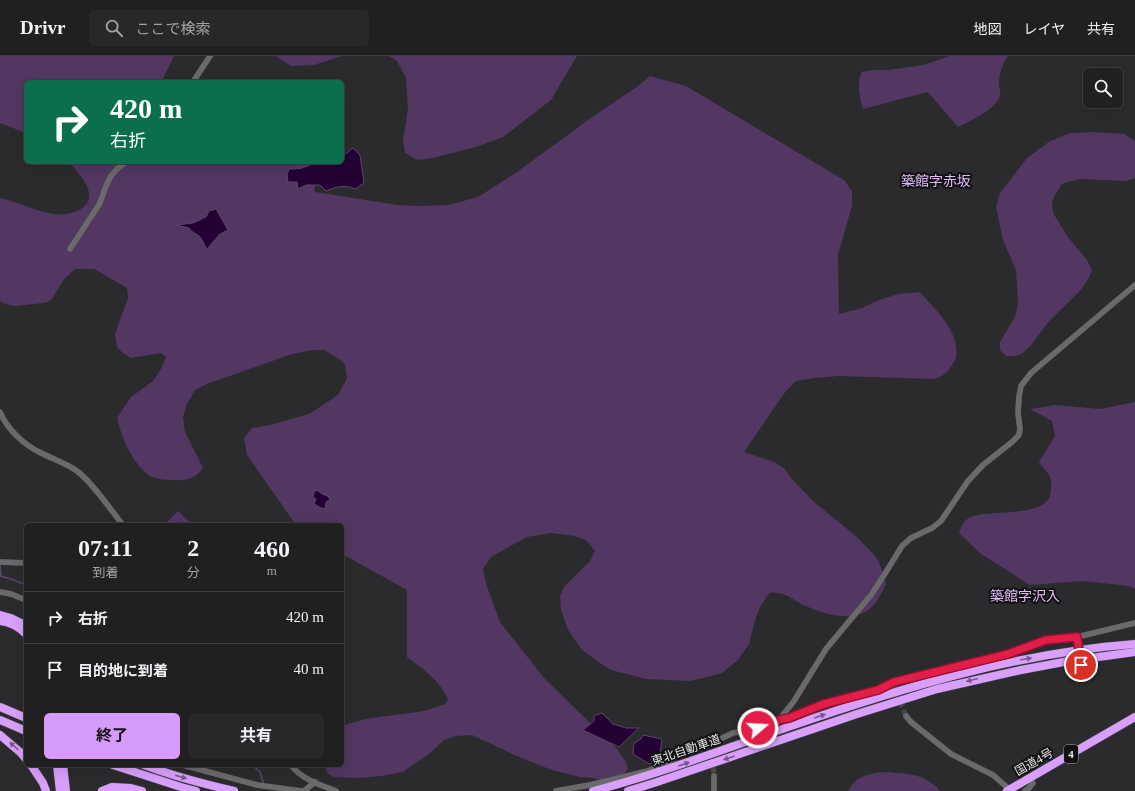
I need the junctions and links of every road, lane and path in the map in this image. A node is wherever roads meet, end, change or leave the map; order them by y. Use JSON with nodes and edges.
{"nodes":[{"id":1,"x":210,"y":56,"type":"edge"},
{"id":2,"x":194,"y":80,"type":"edge"},
{"id":3,"x":123,"y":164,"type":"edge"},
{"id":4,"x":70,"y":248,"type":"dead end"},
{"id":5,"x":1135,"y":285,"type":"edge"},
{"id":6,"x":0,"y":412,"type":"edge"},
{"id":7,"x":121,"y":523,"type":"edge"},
{"id":8,"x":0,"y":562,"type":"edge"},
{"id":9,"x":24,"y":563,"type":"edge"},
{"id":10,"x":0,"y":592,"type":"edge"},
{"id":11,"x":24,"y":599,"type":"edge"},
{"id":12,"x":0,"y":615,"type":"edge"},
{"id":13,"x":0,"y":621,"type":"edge"},
{"id":14,"x":1135,"y":623,"type":"edge"},
{"id":15,"x":24,"y":626,"type":"edge"},
{"id":16,"x":24,"y":632,"type":"edge"},
{"id":17,"x":1078,"y":639,"type":"junction"},
{"id":18,"x":1135,"y":644,"type":"edge"},
{"id":19,"x":1135,"y":652,"type":"edge"},
{"id":20,"x":1083,"y":676,"type":"dead end"},
{"id":21,"x":0,"y":704,"type":"edge"},
{"id":22,"x":0,"y":707,"type":"edge"},
{"id":23,"x":15,"y":713,"type":"junction"},
{"id":24,"x":906,"y":716,"type":"tunnel mouth"},
{"id":25,"x":24,"y":717,"type":"edge"},
{"id":26,"x":1135,"y":717,"type":"edge"},
{"id":27,"x":0,"y":720,"type":"edge"},
{"id":28,"x":779,"y":720,"type":"junction"},
{"id":29,"x":24,"y":730,"type":"edge"},
{"id":30,"x":0,"y":735,"type":"edge"},
{"id":31,"x":714,"y":742,"type":"junction"},
{"id":32,"x":712,"y":750,"type":"tunnel mouth"},
{"id":33,"x":24,"y":757,"type":"edge"},
{"id":34,"x":32,"y":767,"type":"edge"},
{"id":35,"x":60,"y":767,"type":"edge"},
{"id":36,"x":119,"y":767,"type":"edge"},
{"id":37,"x":150,"y":767,"type":"edge"},
{"id":38,"x":190,"y":767,"type":"edge"},
{"id":39,"x":292,"y":767,"type":"edge"},
{"id":40,"x":714,"y":776,"type":"tunnel mouth"},
{"id":41,"x":1029,"y":778,"type":"junction"},
{"id":42,"x":315,"y":782,"type":"junction"},
{"id":43,"x":1008,"y":790,"type":"edge"},
{"id":44,"x":46,"y":791,"type":"edge"},
{"id":45,"x":60,"y":791,"type":"edge"},
{"id":46,"x":66,"y":791,"type":"edge"},
{"id":47,"x":102,"y":791,"type":"edge"},
{"id":48,"x":142,"y":791,"type":"edge"},
{"id":49,"x":196,"y":791,"type":"edge"},
{"id":50,"x":234,"y":791,"type":"edge"},
{"id":51,"x":300,"y":791,"type":"edge"},
{"id":52,"x":304,"y":791,"type":"edge"},
{"id":53,"x":336,"y":791,"type":"edge"},
{"id":54,"x":556,"y":791,"type":"edge"},
{"id":55,"x":593,"y":791,"type":"edge"},
{"id":56,"x":628,"y":791,"type":"edge"},
{"id":57,"x":714,"y":791,"type":"edge"},
{"id":58,"x":1025,"y":791,"type":"edge"}],
"edges":[{"from":1,"to":2,"type":"street"},
{"from":3,"to":4,"type":"street"},
{"from":5,"to":28,"type":"street"},
{"from":6,"to":7,"type":"street"},
{"from":8,"to":9,"type":"street"},
{"from":10,"to":11,"type":"street"},
{"from":12,"to":15,"type":"highway"},
{"from":13,"to":16,"type":"highway"},
{"from":14,"to":17,"type":"street"},
{"from":17,"to":20,"type":"street","bridge":true},
{"from":17,"to":28,"type":"street"},
{"from":55,"to":18,"type":"highway","name":"東北自動車道","one_way":true},
{"from":19,"to":56,"type":"highway","name":"東北自動車道","one_way":true},
{"from":21,"to":23,"type":"highway"},
{"from":22,"to":23,"type":"highway"},
{"from":23,"to":25,"type":"highway"},
{"from":24,"to":43,"type":"street"},
{"from":26,"to":41,"type":"highway","name":"国道4号","number":"4"},
{"from":27,"to":29,"type":"highway"},
{"from":28,"to":31,"type":"street"},
{"from":33,"to":30,"type":"highway","one_way":true},
{"from":31,"to":32,"type":"street"},
{"from":31,"to":54,"type":"street"},
{"from":34,"to":44,"type":"highway"},
{"from":35,"to":45,"type":"highway"},
{"from":35,"to":46,"type":"highway"},
{"from":36,"to":49,"type":"highway"},
{"from":37,"to":50,"type":"highway","one_way":true},
{"from":38,"to":51,"type":"street"},
{"from":39,"to":42,"type":"street"},
{"from":40,"to":57,"type":"street"},
{"from":41,"to":43,"type":"highway","name":"国道4号","number":"4"},
{"from":41,"to":58,"type":"street"},
{"from":42,"to":52,"type":"street"},
{"from":42,"to":53,"type":"street"},
{"from":47,"to":48,"type":"highway"}]}
